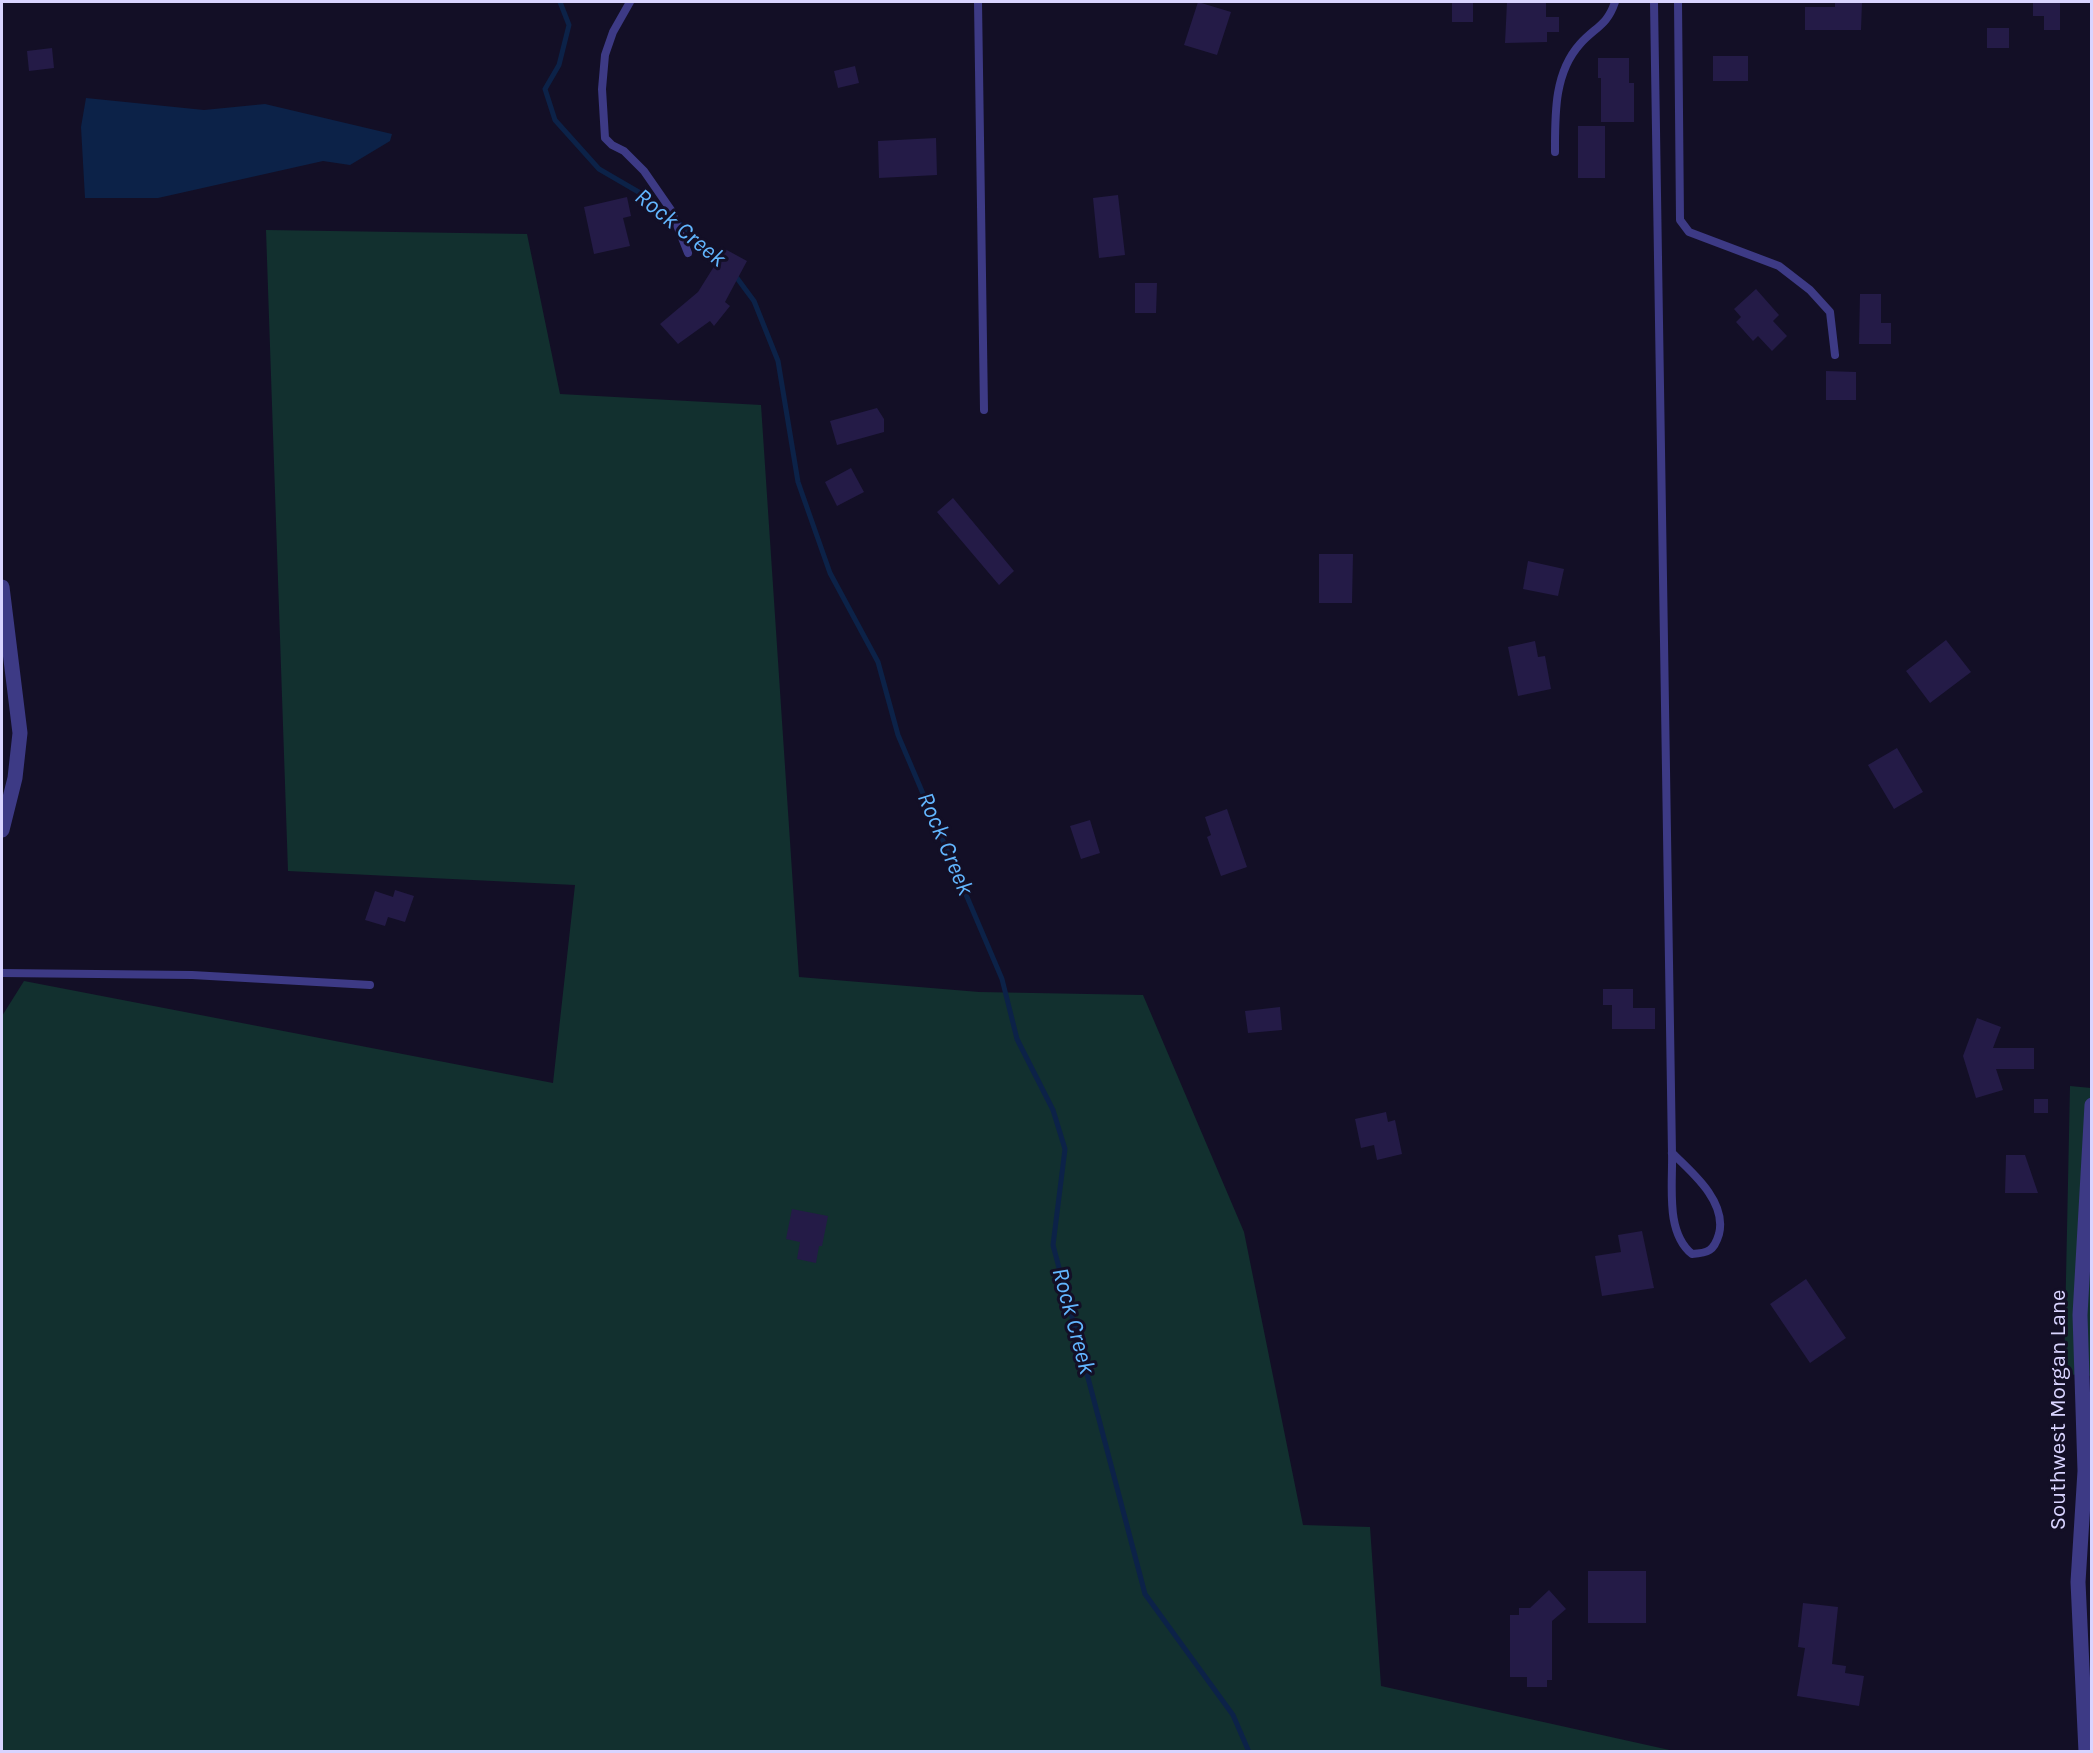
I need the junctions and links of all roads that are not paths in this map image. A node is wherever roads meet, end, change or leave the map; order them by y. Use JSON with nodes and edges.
{"nodes":[{"id":1,"x":630,"y":2,"type":"edge"},
{"id":2,"x":978,"y":2,"type":"edge"},
{"id":3,"x":1615,"y":2,"type":"edge"},
{"id":4,"x":1654,"y":2,"type":"edge"},
{"id":5,"x":1678,"y":2,"type":"edge"},
{"id":6,"x":1555,"y":152,"type":"dead end"},
{"id":7,"x":688,"y":253,"type":"dead end"},
{"id":8,"x":1835,"y":355,"type":"dead end"},
{"id":9,"x":984,"y":410,"type":"dead end"},
{"id":10,"x":2,"y":587,"type":"edge"},
{"id":11,"x":2,"y":830,"type":"edge"},
{"id":12,"x":2,"y":973,"type":"edge"},
{"id":13,"x":370,"y":985,"type":"dead end"},
{"id":14,"x":2091,"y":1105,"type":"edge"},
{"id":15,"x":1672,"y":1153,"type":"junction"},
{"id":16,"x":2088,"y":1745,"type":"edge"}],
"edges":[{"from":1,"to":7,"type":"lane"},
{"from":2,"to":9,"type":"lane"},
{"from":3,"to":6,"type":"lane"},
{"from":4,"to":15,"type":"lane"},
{"from":5,"to":8,"type":"lane"},
{"from":10,"to":11,"type":"street"},
{"from":12,"to":13,"type":"lane"},
{"from":14,"to":16,"type":"street","name":"Southwest Morgan Lane"},
{"from":15,"to":15,"type":"lane"}]}
